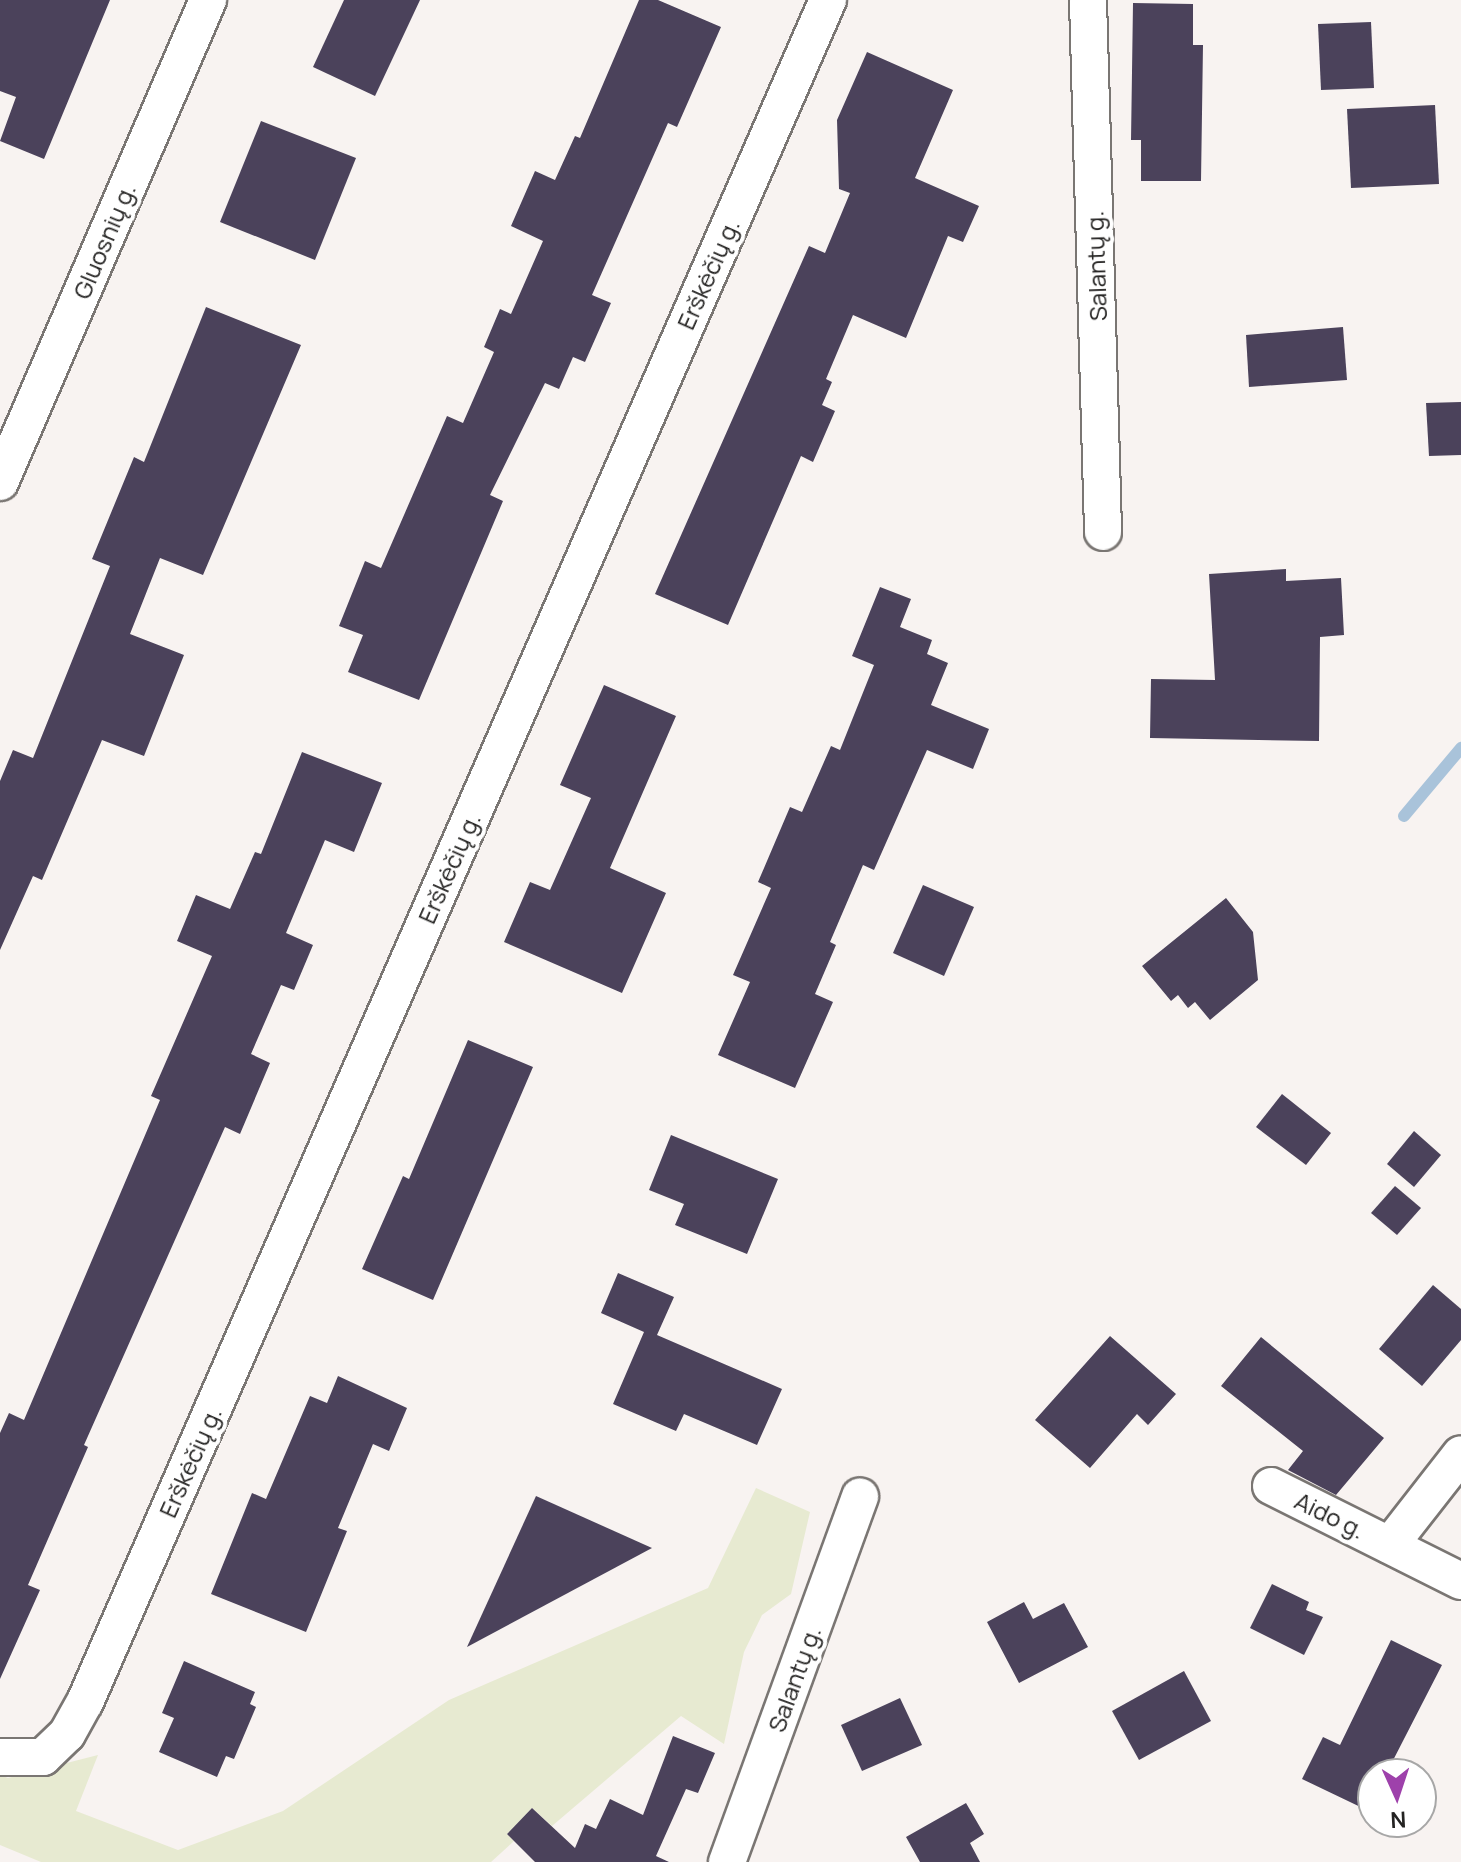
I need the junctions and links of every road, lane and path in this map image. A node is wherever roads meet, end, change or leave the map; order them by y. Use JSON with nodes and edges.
{"nodes":[{"id":1,"x":208,"y":0,"type":"edge"},
{"id":2,"x":828,"y":0,"type":"edge"},
{"id":3,"x":1088,"y":0,"type":"edge"},
{"id":4,"x":0,"y":482,"type":"edge"},
{"id":5,"x":1103,"y":532,"type":"dead end"},
{"id":6,"x":1461,"y":1454,"type":"edge"},
{"id":7,"x":1271,"y":1486,"type":"dead end"},
{"id":8,"x":860,"y":1496,"type":"dead end"},
{"id":9,"x":1390,"y":1545,"type":"junction"},
{"id":10,"x":1461,"y":1581,"type":"edge"},
{"id":11,"x":0,"y":1757,"type":"edge"},
{"id":12,"x":727,"y":1862,"type":"edge"}],
"edges":[{"from":1,"to":4,"type":"street","name":"Gluosnių g."},
{"from":2,"to":11,"type":"street","name":"Erškėčių g."},
{"from":3,"to":5,"type":"street","name":"Salantų g."},
{"from":6,"to":9,"type":"street","name":"Aido g."},
{"from":7,"to":9,"type":"street","name":"Aido g."},
{"from":8,"to":12,"type":"street","name":"Salantų g."},
{"from":9,"to":10,"type":"street","name":"Aido g."}]}
